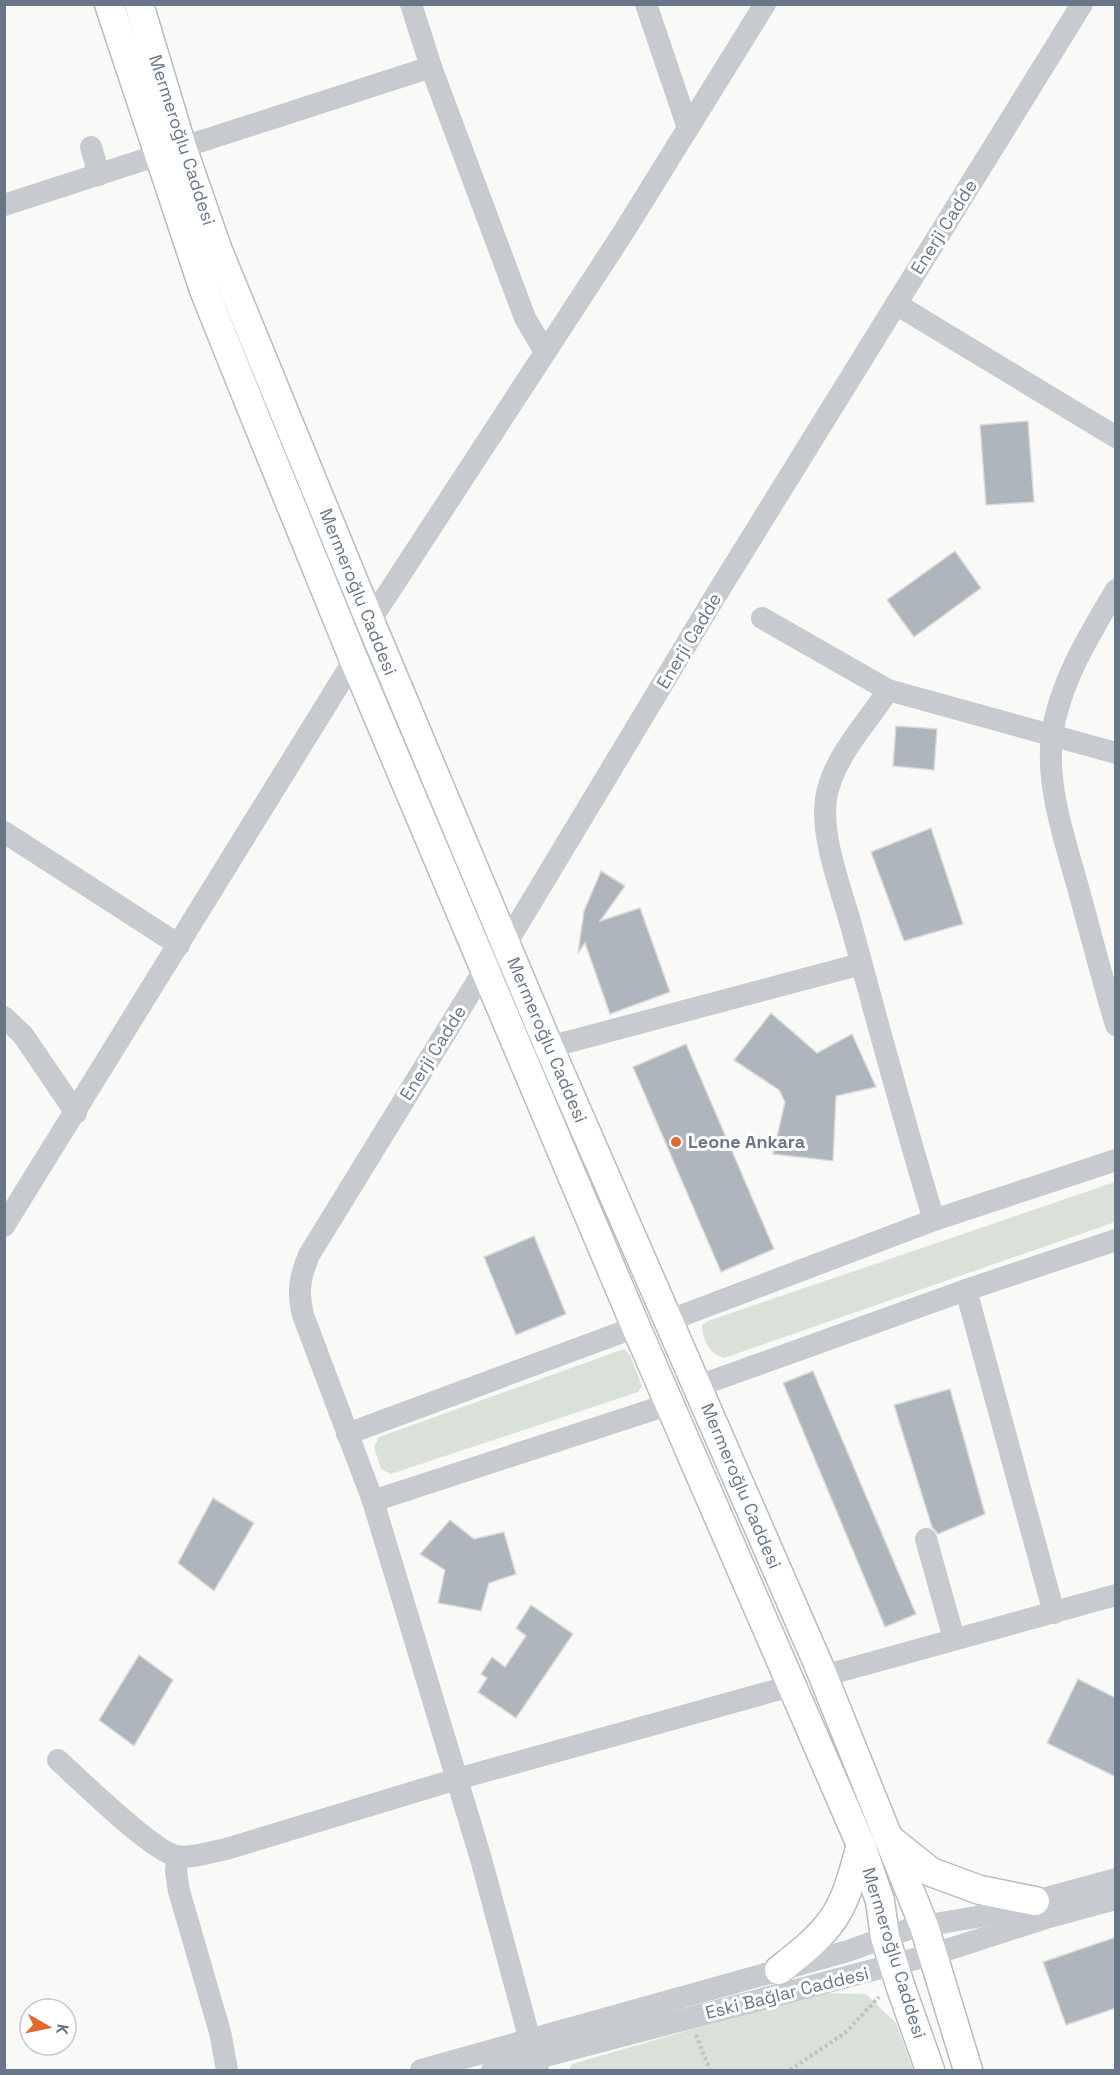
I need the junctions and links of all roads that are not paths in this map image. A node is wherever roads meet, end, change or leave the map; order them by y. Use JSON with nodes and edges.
{"nodes":[{"id":1,"x":109,"y":4,"type":"edge"},
{"id":2,"x":139,"y":4,"type":"edge"},
{"id":3,"x":411,"y":4,"type":"edge"},
{"id":4,"x":646,"y":4,"type":"edge"},
{"id":5,"x":765,"y":4,"type":"edge"},
{"id":6,"x":1082,"y":4,"type":"edge"},
{"id":7,"x":431,"y":67,"type":"junction"},
{"id":8,"x":688,"y":128,"type":"junction"},
{"id":9,"x":91,"y":147,"type":"dead end"},
{"id":10,"x":170,"y":152,"type":"junction"},
{"id":11,"x":99,"y":175,"type":"junction"},
{"id":12,"x":4,"y":205,"type":"edge"},
{"id":13,"x":896,"y":304,"type":"junction"},
{"id":14,"x":545,"y":352,"type":"junction"},
{"id":15,"x":1116,"y":437,"type":"edge"},
{"id":16,"x":1116,"y":590,"type":"edge"},
{"id":17,"x":762,"y":618,"type":"dead end"},
{"id":18,"x":370,"y":621,"type":"junction"},
{"id":19,"x":354,"y":660,"type":"junction"},
{"id":20,"x":888,"y":690,"type":"junction"},
{"id":21,"x":1053,"y":734,"type":"junction"},
{"id":22,"x":1116,"y":753,"type":"edge"},
{"id":23,"x":4,"y":832,"type":"edge"},
{"id":24,"x":506,"y":944,"type":"junction"},
{"id":25,"x":179,"y":945,"type":"junction"},
{"id":26,"x":861,"y":964,"type":"junction"},
{"id":27,"x":486,"y":967,"type":"junction"},
{"id":28,"x":4,"y":1017,"type":"edge"},
{"id":29,"x":1116,"y":1025,"type":"edge"},
{"id":30,"x":549,"y":1047,"type":"junction"},
{"id":31,"x":76,"y":1113,"type":"junction"},
{"id":32,"x":1116,"y":1160,"type":"edge"},
{"id":33,"x":934,"y":1220,"type":"junction"},
{"id":34,"x":4,"y":1226,"type":"edge"},
{"id":35,"x":1116,"y":1240,"type":"edge"},
{"id":36,"x":966,"y":1290,"type":"junction"},
{"id":37,"x":670,"y":1320,"type":"junction"},
{"id":38,"x":636,"y":1327,"type":"junction"},
{"id":39,"x":698,"y":1386,"type":"junction"},
{"id":40,"x":670,"y":1404,"type":"junction"},
{"id":41,"x":347,"y":1434,"type":"junction"},
{"id":42,"x":373,"y":1501,"type":"junction"},
{"id":43,"x":926,"y":1539,"type":"dead end"},
{"id":44,"x":1116,"y":1595,"type":"edge"},
{"id":45,"x":1054,"y":1613,"type":"junction"},
{"id":46,"x":954,"y":1639,"type":"junction"},
{"id":47,"x":823,"y":1676,"type":"junction"},
{"id":48,"x":791,"y":1686,"type":"junction"},
{"id":49,"x":58,"y":1761,"type":"dead end"},
{"id":50,"x":457,"y":1779,"type":"junction"},
{"id":51,"x":888,"y":1837,"type":"junction"},
{"id":52,"x":861,"y":1845,"type":"junction"},
{"id":53,"x":177,"y":1856,"type":"junction"},
{"id":54,"x":1116,"y":1879,"type":"edge"},
{"id":55,"x":1116,"y":1899,"type":"edge"},
{"id":56,"x":1035,"y":1901,"type":"junction"},
{"id":57,"x":924,"y":1926,"type":"junction"},
{"id":58,"x":885,"y":1937,"type":"junction"},
{"id":59,"x":934,"y":1954,"type":"junction"},
{"id":60,"x":894,"y":1965,"type":"junction"},
{"id":61,"x":779,"y":1970,"type":"junction"},
{"id":62,"x":535,"y":2056,"type":"edge"},
{"id":63,"x":227,"y":2070,"type":"edge"},
{"id":64,"x":422,"y":2070,"type":"edge"},
{"id":65,"x":492,"y":2070,"type":"edge"},
{"id":66,"x":930,"y":2070,"type":"edge"},
{"id":67,"x":968,"y":2070,"type":"edge"}],
"edges":[{"from":1,"to":10,"type":"main road","name":"Mermeroğlu Caddesi"},
{"from":2,"to":10,"type":"main road","name":"Mermeroğlu Caddesi"},
{"from":3,"to":7,"type":"street"},
{"from":4,"to":8,"type":"street"},
{"from":5,"to":8,"type":"street"},
{"from":6,"to":13,"type":"street","name":"Enerji Cadde"},
{"from":7,"to":10,"type":"street"},
{"from":7,"to":14,"type":"street"},
{"from":8,"to":14,"type":"street"},
{"from":9,"to":11,"type":"street"},
{"from":10,"to":11,"type":"street"},
{"from":10,"to":18,"type":"main road","name":"Mermeroğlu Caddesi"},
{"from":10,"to":19,"type":"main road","name":"Mermeroğlu Caddesi"},
{"from":11,"to":12,"type":"street"},
{"from":13,"to":15,"type":"street"},
{"from":13,"to":24,"type":"street","name":"Enerji Cadde"},
{"from":14,"to":18,"type":"street"},
{"from":16,"to":21,"type":"street"},
{"from":17,"to":20,"type":"street"},
{"from":18,"to":24,"type":"main road","name":"Mermeroğlu Caddesi"},
{"from":19,"to":25,"type":"street"},
{"from":19,"to":27,"type":"main road","name":"Mermeroğlu Caddesi"},
{"from":20,"to":21,"type":"street"},
{"from":20,"to":26,"type":"street"},
{"from":21,"to":22,"type":"street"},
{"from":21,"to":29,"type":"street"},
{"from":23,"to":25,"type":"street"},
{"from":24,"to":27,"type":"street","name":"Enerji Cadde"},
{"from":24,"to":30,"type":"main road","name":"Mermeroğlu Caddesi"},
{"from":25,"to":31,"type":"street"},
{"from":26,"to":30,"type":"street"},
{"from":26,"to":33,"type":"street"},
{"from":27,"to":38,"type":"main road","name":"Mermeroğlu Caddesi"},
{"from":27,"to":41,"type":"street","name":"Enerji Cadde"},
{"from":28,"to":31,"type":"street"},
{"from":30,"to":37,"type":"main road","name":"Mermeroğlu Caddesi"},
{"from":31,"to":34,"type":"street"},
{"from":32,"to":33,"type":"street"},
{"from":33,"to":37,"type":"street"},
{"from":35,"to":36,"type":"street"},
{"from":36,"to":39,"type":"street"},
{"from":36,"to":45,"type":"street"},
{"from":37,"to":39,"type":"main road","name":"Mermeroğlu Caddesi"},
{"from":38,"to":40,"type":"main road","name":"Mermeroğlu Caddesi"},
{"from":38,"to":41,"type":"street"},
{"from":39,"to":47,"type":"main road","name":"Mermeroğlu Caddesi"},
{"from":40,"to":42,"type":"street"},
{"from":40,"to":48,"type":"main road","name":"Mermeroğlu Caddesi"},
{"from":41,"to":42,"type":"street"},
{"from":42,"to":50,"type":"street"},
{"from":43,"to":46,"type":"street"},
{"from":44,"to":45,"type":"street"},
{"from":45,"to":46,"type":"street"},
{"from":46,"to":47,"type":"street"},
{"from":47,"to":51,"type":"main road","name":"Mermeroğlu Caddesi"},
{"from":48,"to":50,"type":"street"},
{"from":48,"to":52,"type":"main road","name":"Mermeroğlu Caddesi"},
{"from":49,"to":53,"type":"street"},
{"from":50,"to":53,"type":"street"},
{"from":50,"to":62,"type":"street"},
{"from":51,"to":56,"type":"main road"},
{"from":51,"to":57,"type":"main road","name":"Mermeroğlu Caddesi"},
{"from":52,"to":58,"type":"main road","name":"Mermeroğlu Caddesi"},
{"from":52,"to":61,"type":"main road"},
{"from":53,"to":63,"type":"street"},
{"from":54,"to":56,"type":"street","name":"Eski Bağlar Caddesi"},
{"from":55,"to":59,"type":"street","name":"Eski Bağlar Caddesi"},
{"from":56,"to":57,"type":"street","name":"Eski Bağlar Caddesi"},
{"from":57,"to":58,"type":"street","name":"Eski Bağlar Caddesi"},
{"from":57,"to":59,"type":"main road","name":"Mermeroğlu Caddesi"},
{"from":58,"to":60,"type":"main road","name":"Mermeroğlu Caddesi"},
{"from":58,"to":61,"type":"street","name":"Eski Bağlar Caddesi"},
{"from":59,"to":60,"type":"street","name":"Eski Bağlar Caddesi"},
{"from":59,"to":67,"type":"main road","name":"Mermeroğlu Caddesi"},
{"from":60,"to":62,"type":"street","name":"Eski Bağlar Caddesi"},
{"from":60,"to":66,"type":"main road","name":"Mermeroğlu Caddesi"},
{"from":61,"to":62,"type":"street","name":"Eski Bağlar Caddesi"},
{"from":62,"to":64,"type":"street","name":"Eski Bağlar Caddesi"},
{"from":62,"to":65,"type":"street","name":"Eski Bağlar Caddesi"}]}
